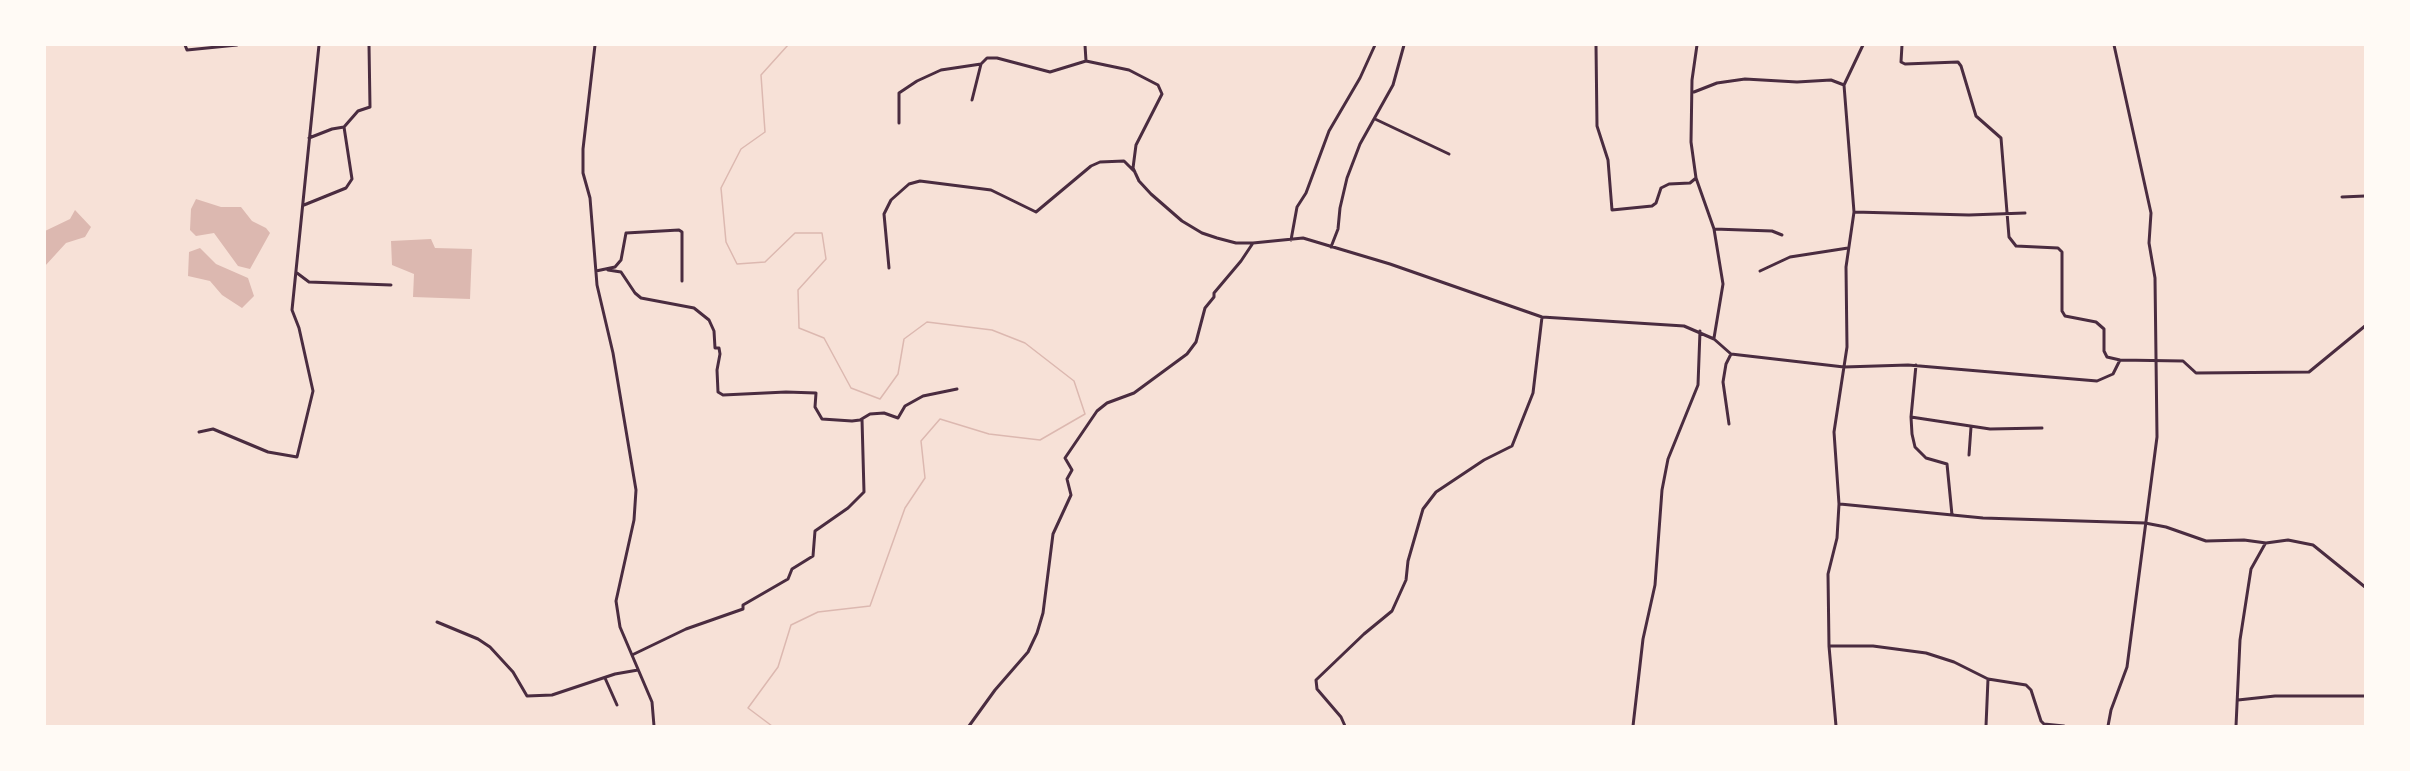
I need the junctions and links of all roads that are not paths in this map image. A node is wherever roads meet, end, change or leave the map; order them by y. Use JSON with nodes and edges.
{"nodes":[{"id":1,"x":185,"y":45,"type":"edge"},
{"id":2,"x":237,"y":45,"type":"edge"},
{"id":3,"x":319,"y":45,"type":"edge"},
{"id":4,"x":369,"y":45,"type":"edge"},
{"id":5,"x":595,"y":45,"type":"edge"},
{"id":6,"x":1085,"y":45,"type":"edge"},
{"id":7,"x":1375,"y":45,"type":"edge"},
{"id":8,"x":1404,"y":45,"type":"edge"},
{"id":9,"x":1596,"y":45,"type":"edge"},
{"id":10,"x":1696,"y":45,"type":"edge"},
{"id":11,"x":1863,"y":45,"type":"edge"},
{"id":12,"x":1902,"y":45,"type":"edge"},
{"id":13,"x":2114,"y":45,"type":"edge"},
{"id":14,"x":1086,"y":61,"type":"junction"},
{"id":15,"x":981,"y":64,"type":"junction"},
{"id":16,"x":1844,"y":85,"type":"junction"},
{"id":17,"x":1694,"y":92,"type":"junction"},
{"id":18,"x":972,"y":100,"type":"dead end"},
{"id":19,"x":1375,"y":120,"type":"junction"},
{"id":20,"x":899,"y":123,"type":"dead end"},
{"id":21,"x":344,"y":127,"type":"junction"},
{"id":22,"x":309,"y":138,"type":"junction"},
{"id":23,"x":1449,"y":154,"type":"dead end"},
{"id":24,"x":1136,"y":174,"type":"junction"},
{"id":25,"x":1696,"y":178,"type":"junction"},
{"id":26,"x":2365,"y":196,"type":"edge"},
{"id":27,"x":2342,"y":197,"type":"dead end"},
{"id":28,"x":304,"y":205,"type":"junction"},
{"id":29,"x":1854,"y":212,"type":"junction"},
{"id":30,"x":2025,"y":213,"type":"dead end"},
{"id":31,"x":2007,"y":214,"type":"junction"},
{"id":32,"x":1714,"y":229,"type":"junction"},
{"id":33,"x":1782,"y":235,"type":"dead end"},
{"id":34,"x":1291,"y":241,"type":"junction"},
{"id":35,"x":1253,"y":243,"type":"junction"},
{"id":36,"x":1331,"y":247,"type":"junction"},
{"id":37,"x":1848,"y":248,"type":"junction"},
{"id":38,"x":889,"y":268,"type":"dead end"},
{"id":39,"x":608,"y":270,"type":"junction"},
{"id":40,"x":596,"y":271,"type":"junction"},
{"id":41,"x":1760,"y":271,"type":"dead end"},
{"id":42,"x":297,"y":272,"type":"junction"},
{"id":43,"x":682,"y":280,"type":"dead end"},
{"id":44,"x":391,"y":285,"type":"dead end"},
{"id":45,"x":1542,"y":317,"type":"junction"},
{"id":46,"x":2365,"y":326,"type":"edge"},
{"id":47,"x":1700,"y":331,"type":"junction"},
{"id":48,"x":1714,"y":339,"type":"junction"},
{"id":49,"x":1731,"y":354,"type":"junction"},
{"id":50,"x":2120,"y":360,"type":"junction"},
{"id":51,"x":2156,"y":361,"type":"junction"},
{"id":52,"x":1916,"y":365,"type":"junction"},
{"id":53,"x":1844,"y":367,"type":"junction"},
{"id":54,"x":957,"y":389,"type":"dead end"},
{"id":55,"x":1911,"y":417,"type":"junction"},
{"id":56,"x":862,"y":418,"type":"junction"},
{"id":57,"x":1729,"y":424,"type":"dead end"},
{"id":58,"x":1971,"y":427,"type":"junction"},
{"id":59,"x":2042,"y":428,"type":"dead end"},
{"id":60,"x":199,"y":432,"type":"dead end"},
{"id":61,"x":1969,"y":455,"type":"dead end"},
{"id":62,"x":1839,"y":504,"type":"junction"},
{"id":63,"x":1952,"y":515,"type":"junction"},
{"id":64,"x":2145,"y":523,"type":"junction"},
{"id":65,"x":2266,"y":543,"type":"junction"},
{"id":66,"x":2365,"y":586,"type":"edge"},
{"id":67,"x":437,"y":622,"type":"dead end"},
{"id":68,"x":1829,"y":646,"type":"junction"},
{"id":69,"x":632,"y":655,"type":"junction"},
{"id":70,"x":638,"y":670,"type":"junction"},
{"id":71,"x":605,"y":678,"type":"junction"},
{"id":72,"x":1988,"y":679,"type":"junction"},
{"id":73,"x":2365,"y":696,"type":"edge"},
{"id":74,"x":2237,"y":700,"type":"junction"},
{"id":75,"x":617,"y":705,"type":"dead end"},
{"id":76,"x":654,"y":726,"type":"edge"},
{"id":77,"x":969,"y":726,"type":"edge"},
{"id":78,"x":1345,"y":726,"type":"edge"},
{"id":79,"x":1633,"y":726,"type":"edge"},
{"id":80,"x":1836,"y":726,"type":"edge"},
{"id":81,"x":1986,"y":726,"type":"edge"},
{"id":82,"x":2064,"y":726,"type":"edge"},
{"id":83,"x":2108,"y":726,"type":"edge"},
{"id":84,"x":2236,"y":726,"type":"edge"}],
"edges":[{"from":1,"to":2,"type":"street"},
{"from":3,"to":22,"type":"street"},
{"from":4,"to":21,"type":"street"},
{"from":5,"to":40,"type":"street"},
{"from":6,"to":14,"type":"street"},
{"from":7,"to":34,"type":"street"},
{"from":8,"to":19,"type":"street"},
{"from":9,"to":25,"type":"street"},
{"from":10,"to":17,"type":"street"},
{"from":11,"to":16,"type":"street"},
{"from":12,"to":31,"type":"street"},
{"from":13,"to":51,"type":"street"},
{"from":14,"to":15,"type":"street"},
{"from":14,"to":24,"type":"street"},
{"from":15,"to":18,"type":"street"},
{"from":15,"to":20,"type":"street"},
{"from":16,"to":17,"type":"street"},
{"from":16,"to":29,"type":"street"},
{"from":17,"to":25,"type":"street"},
{"from":19,"to":23,"type":"street"},
{"from":19,"to":36,"type":"street"},
{"from":21,"to":22,"type":"street"},
{"from":21,"to":28,"type":"street"},
{"from":22,"to":28,"type":"street"},
{"from":24,"to":35,"type":"street"},
{"from":24,"to":38,"type":"street"},
{"from":25,"to":32,"type":"street"},
{"from":26,"to":27,"type":"street"},
{"from":28,"to":42,"type":"street"},
{"from":29,"to":31,"type":"street"},
{"from":29,"to":37,"type":"street"},
{"from":30,"to":31,"type":"street"},
{"from":31,"to":50,"type":"street"},
{"from":32,"to":33,"type":"street"},
{"from":32,"to":48,"type":"street"},
{"from":34,"to":35,"type":"street"},
{"from":34,"to":36,"type":"street"},
{"from":35,"to":77,"type":"street"},
{"from":36,"to":45,"type":"street"},
{"from":37,"to":41,"type":"street"},
{"from":37,"to":53,"type":"street"},
{"from":39,"to":40,"type":"street"},
{"from":39,"to":43,"type":"street"},
{"from":39,"to":56,"type":"street"},
{"from":40,"to":69,"type":"street"},
{"from":42,"to":44,"type":"street"},
{"from":42,"to":60,"type":"street"},
{"from":45,"to":47,"type":"street"},
{"from":45,"to":78,"type":"street"},
{"from":46,"to":51,"type":"street"},
{"from":47,"to":48,"type":"street"},
{"from":47,"to":79,"type":"street"},
{"from":48,"to":49,"type":"street"},
{"from":49,"to":53,"type":"street"},
{"from":49,"to":57,"type":"street"},
{"from":50,"to":51,"type":"street"},
{"from":50,"to":52,"type":"street"},
{"from":51,"to":64,"type":"street"},
{"from":52,"to":53,"type":"street"},
{"from":52,"to":55,"type":"street"},
{"from":53,"to":62,"type":"street"},
{"from":54,"to":56,"type":"street"},
{"from":55,"to":58,"type":"street"},
{"from":55,"to":63,"type":"street"},
{"from":56,"to":69,"type":"street"},
{"from":58,"to":59,"type":"street"},
{"from":58,"to":61,"type":"street"},
{"from":62,"to":63,"type":"street"},
{"from":62,"to":68,"type":"street"},
{"from":63,"to":64,"type":"street"},
{"from":64,"to":65,"type":"street"},
{"from":64,"to":83,"type":"street"},
{"from":65,"to":66,"type":"street"},
{"from":65,"to":74,"type":"street"},
{"from":67,"to":71,"type":"street"},
{"from":68,"to":72,"type":"street"},
{"from":68,"to":80,"type":"street"},
{"from":69,"to":70,"type":"street"},
{"from":70,"to":71,"type":"street"},
{"from":70,"to":76,"type":"street"},
{"from":71,"to":75,"type":"street"},
{"from":72,"to":81,"type":"street"},
{"from":72,"to":82,"type":"street"},
{"from":73,"to":74,"type":"street"},
{"from":74,"to":84,"type":"street"}]}
